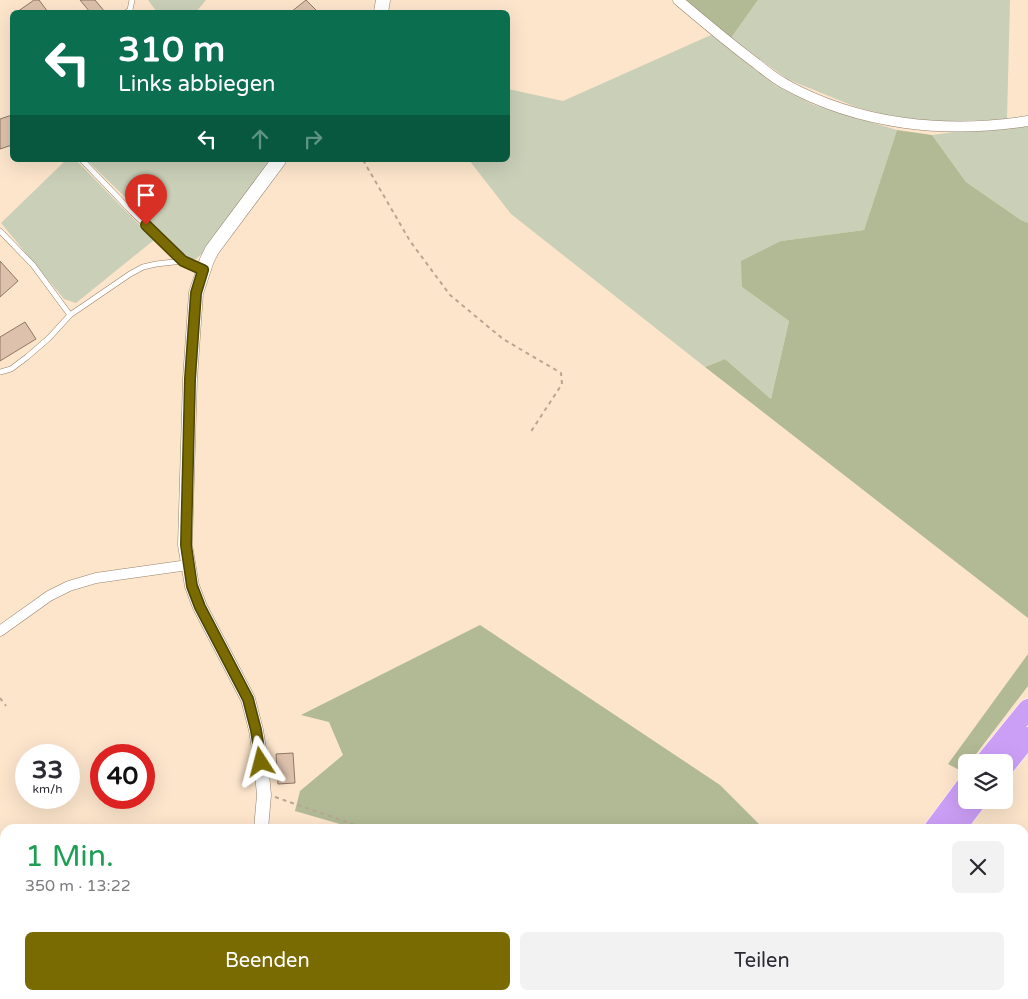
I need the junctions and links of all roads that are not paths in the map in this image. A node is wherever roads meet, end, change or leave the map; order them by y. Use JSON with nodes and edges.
{"nodes":[{"id":1,"x":678,"y":0,"type":"edge"},
{"id":2,"x":1028,"y":122,"type":"edge"},
{"id":3,"x":84,"y":162,"type":"edge"},
{"id":4,"x":278,"y":162,"type":"edge"},
{"id":5,"x":0,"y":231,"type":"edge"},
{"id":6,"x":183,"y":261,"type":"junction"},
{"id":7,"x":203,"y":270,"type":"junction"},
{"id":8,"x":70,"y":315,"type":"junction"},
{"id":9,"x":0,"y":372,"type":"edge"},
{"id":10,"x":188,"y":565,"type":"junction"},
{"id":11,"x":0,"y":631,"type":"edge"},
{"id":12,"x":1028,"y":709,"type":"edge"},
{"id":13,"x":1028,"y":737,"type":"edge"},
{"id":14,"x":991,"y":754,"type":"edge"},
{"id":15,"x":1013,"y":756,"type":"edge"},
{"id":16,"x":958,"y":797,"type":"edge"},
{"id":17,"x":970,"y":809,"type":"edge"},
{"id":18,"x":261,"y":824,"type":"edge"},
{"id":19,"x":938,"y":824,"type":"edge"},
{"id":20,"x":959,"y":824,"type":"edge"}],
"edges":[{"from":1,"to":2,"type":"street"},
{"from":3,"to":6,"type":"lane"},
{"from":4,"to":7,"type":"street"},
{"from":5,"to":8,"type":"lane"},
{"from":6,"to":7,"type":"lane"},
{"from":6,"to":8,"type":"lane"},
{"from":7,"to":10,"type":"street"},
{"from":8,"to":9,"type":"lane"},
{"from":10,"to":11,"type":"street"},
{"from":10,"to":18,"type":"street"},
{"from":12,"to":14,"type":"highway"},
{"from":13,"to":15,"type":"highway"},
{"from":16,"to":19,"type":"highway"},
{"from":17,"to":20,"type":"highway"}]}
